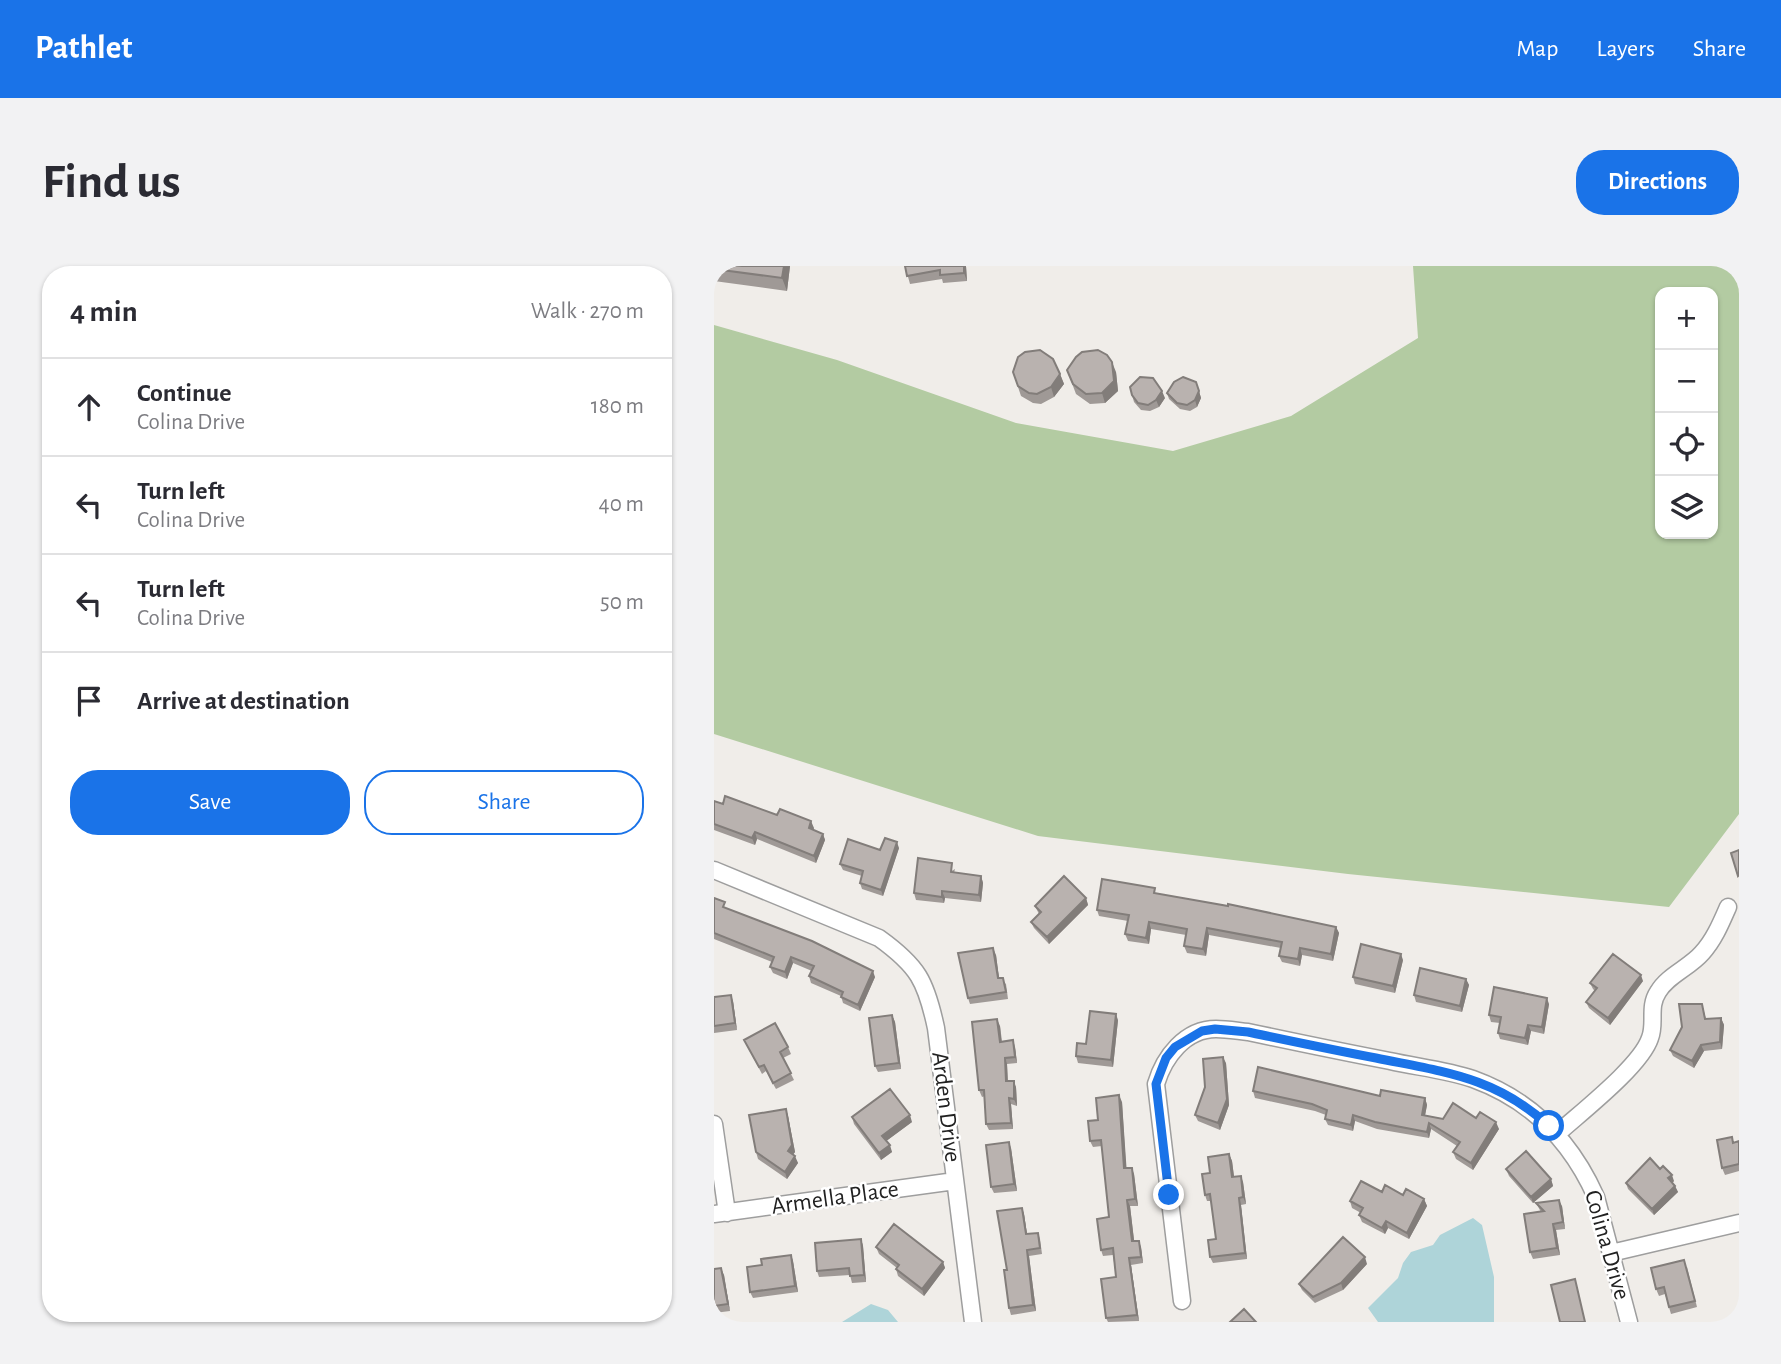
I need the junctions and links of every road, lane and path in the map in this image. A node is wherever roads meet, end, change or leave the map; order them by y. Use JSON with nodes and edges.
{"nodes":[{"id":1,"x":714,"y":870,"type":"edge"},
{"id":2,"x":1728,"y":907,"type":"dead end"},
{"id":3,"x":714,"y":1124,"type":"edge"},
{"id":4,"x":1557,"y":1134,"type":"junction"},
{"id":5,"x":955,"y":1181,"type":"junction"},
{"id":6,"x":720,"y":1214,"type":"edge"},
{"id":7,"x":1739,"y":1223,"type":"edge"},
{"id":8,"x":1611,"y":1253,"type":"junction"},
{"id":9,"x":1182,"y":1301,"type":"dead end"},
{"id":10,"x":973,"y":1322,"type":"edge"},
{"id":11,"x":1629,"y":1322,"type":"edge"}],
"edges":[{"from":1,"to":5,"type":"street","name":"Arden Drive"},
{"from":2,"to":4,"type":"street"},
{"from":3,"to":6,"type":"street"},
{"from":4,"to":8,"type":"street","name":"Colina Drive"},
{"from":4,"to":9,"type":"street","name":"Colina Drive"},
{"from":5,"to":6,"type":"street","name":"Armella Place"},
{"from":5,"to":10,"type":"street","name":"Arden Drive"},
{"from":7,"to":8,"type":"street"},
{"from":8,"to":11,"type":"street","name":"Colina Drive"}]}
